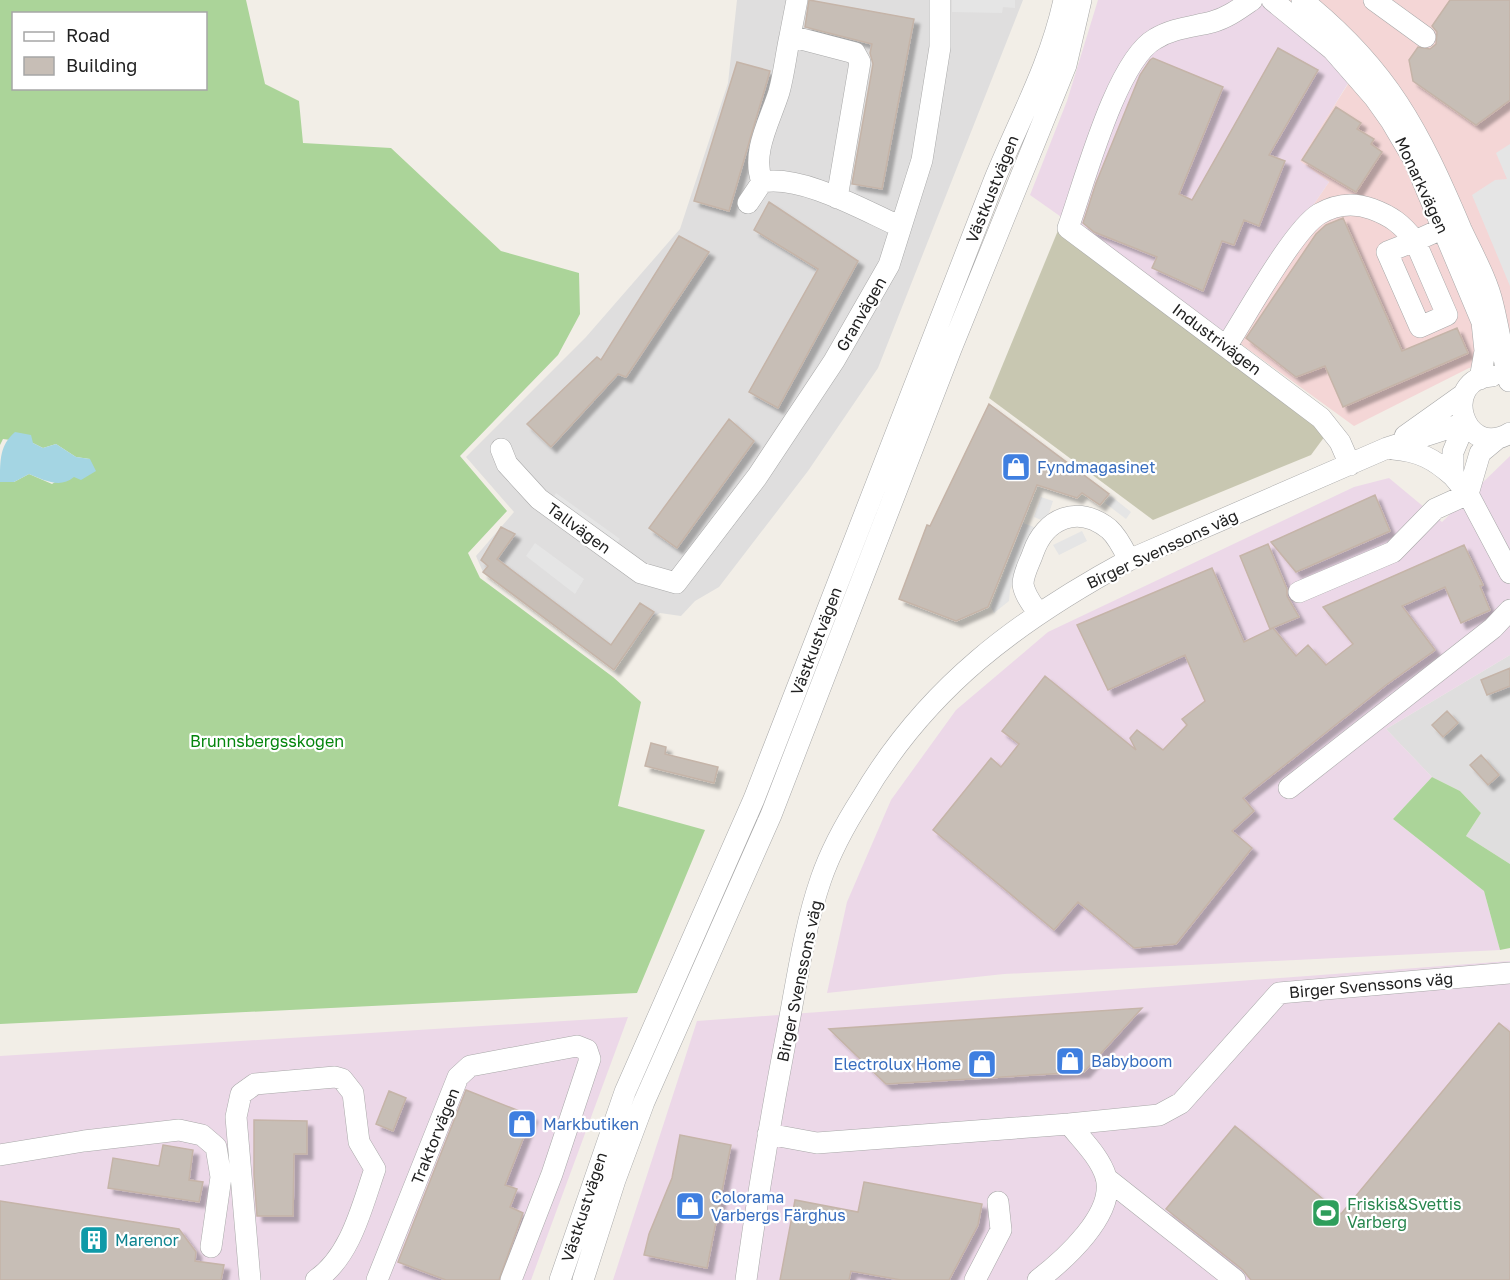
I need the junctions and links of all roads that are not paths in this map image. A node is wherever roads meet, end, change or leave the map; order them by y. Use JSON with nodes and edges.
{"nodes":[{"id":1,"x":797,"y":0,"type":"edge"},
{"id":2,"x":940,"y":0,"type":"edge"},
{"id":3,"x":1064,"y":0,"type":"edge"},
{"id":4,"x":1081,"y":0,"type":"edge"},
{"id":5,"x":1252,"y":0,"type":"edge"},
{"id":6,"x":1272,"y":0,"type":"edge"},
{"id":7,"x":1302,"y":0,"type":"edge"},
{"id":8,"x":1374,"y":0,"type":"edge"},
{"id":9,"x":790,"y":36,"type":"junction"},
{"id":10,"x":1425,"y":37,"type":"dead end"},
{"id":11,"x":762,"y":182,"type":"junction"},
{"id":12,"x":837,"y":198,"type":"junction"},
{"id":13,"x":748,"y":203,"type":"dead end"},
{"id":14,"x":1450,"y":226,"type":"junction"},
{"id":15,"x":901,"y":227,"type":"junction"},
{"id":16,"x":1493,"y":303,"type":"junction"},
{"id":17,"x":1510,"y":328,"type":"edge"},
{"id":18,"x":1227,"y":345,"type":"junction"},
{"id":19,"x":1480,"y":379,"type":"junction"},
{"id":20,"x":1510,"y":381,"type":"edge"},
{"id":21,"x":1464,"y":394,"type":"junction"},
{"id":22,"x":1466,"y":423,"type":"junction"},
{"id":23,"x":1504,"y":436,"type":"edge"},
{"id":24,"x":1387,"y":448,"type":"junction"},
{"id":25,"x":501,"y":449,"type":"dead end"},
{"id":26,"x":1350,"y":465,"type":"junction"},
{"id":27,"x":1453,"y":476,"type":"junction"},
{"id":28,"x":1468,"y":494,"type":"junction"},
{"id":29,"x":1129,"y":560,"type":"junction"},
{"id":30,"x":1510,"y":573,"type":"edge"},
{"id":31,"x":676,"y":584,"type":"joint"},
{"id":32,"x":1299,"y":592,"type":"dead end"},
{"id":33,"x":1510,"y":610,"type":"edge"},
{"id":34,"x":1038,"y":612,"type":"junction"},
{"id":35,"x":1289,"y":788,"type":"dead end"},
{"id":36,"x":1510,"y":973,"type":"edge"},
{"id":37,"x":1069,"y":1124,"type":"junction"},
{"id":38,"x":768,"y":1134,"type":"junction"},
{"id":39,"x":0,"y":1155,"type":"edge"},
{"id":40,"x":760,"y":1178,"type":"junction"},
{"id":41,"x":1106,"y":1178,"type":"junction"},
{"id":42,"x":998,"y":1202,"type":"dead end"},
{"id":43,"x":210,"y":1246,"type":"dead end"},
{"id":44,"x":250,"y":1280,"type":"edge"},
{"id":45,"x":316,"y":1280,"type":"edge"},
{"id":46,"x":377,"y":1280,"type":"edge"},
{"id":47,"x":511,"y":1280,"type":"edge"},
{"id":48,"x":560,"y":1280,"type":"edge"},
{"id":49,"x":583,"y":1280,"type":"edge"},
{"id":50,"x":734,"y":1280,"type":"edge"},
{"id":51,"x":746,"y":1280,"type":"edge"},
{"id":52,"x":975,"y":1280,"type":"edge"},
{"id":53,"x":1038,"y":1280,"type":"edge"},
{"id":54,"x":1235,"y":1280,"type":"edge"}],
"edges":[{"from":1,"to":9,"type":"street"},
{"from":2,"to":15,"type":"street","name":"Granvägen"},
{"from":3,"to":48,"type":"street","name":"Västkustvägen"},
{"from":4,"to":49,"type":"street","name":"Västkustvägen"},
{"from":5,"to":18,"type":"street","name":"Industrivägen"},
{"from":6,"to":14,"type":"street","name":"Monarkvägen"},
{"from":7,"to":14,"type":"street","name":"Monarkvägen"},
{"from":8,"to":10,"type":"street"},
{"from":9,"to":11,"type":"street"},
{"from":9,"to":12,"type":"street"},
{"from":11,"to":12,"type":"street"},
{"from":11,"to":13,"type":"street"},
{"from":12,"to":15,"type":"street"},
{"from":14,"to":16,"type":"street","name":"Monarkvägen"},
{"from":14,"to":18,"type":"street"},
{"from":14,"to":19,"type":"street","name":"Monarkvägen"},
{"from":15,"to":31,"type":"street","name":"Granvägen"},
{"from":16,"to":17,"type":"street","name":"Monarkvägen"},
{"from":16,"to":20,"type":"street","name":"Monarkvägen"},
{"from":18,"to":26,"type":"street","name":"Industrivägen"},
{"from":19,"to":20,"type":"street"},
{"from":19,"to":21,"type":"street","name":"Birger Svenssons väg"},
{"from":21,"to":22,"type":"street"},
{"from":21,"to":24,"type":"street","name":"Birger Svenssons väg"},
{"from":22,"to":23,"type":"street"},
{"from":22,"to":24,"type":"street","name":"Birger Svenssons väg"},
{"from":22,"to":27,"type":"street"},
{"from":23,"to":28,"type":"street"},
{"from":24,"to":26,"type":"street","name":"Birger Svenssons väg"},
{"from":24,"to":27,"type":"street"},
{"from":25,"to":31,"type":"street","name":"Tallvägen"},
{"from":26,"to":29,"type":"street","name":"Birger Svenssons väg"},
{"from":27,"to":28,"type":"street"},
{"from":28,"to":30,"type":"street"},
{"from":28,"to":32,"type":"street"},
{"from":29,"to":34,"type":"street","name":"Birger Svenssons väg"},
{"from":29,"to":34,"type":"street"},
{"from":33,"to":35,"type":"street"},
{"from":34,"to":38,"type":"street","name":"Birger Svenssons väg"},
{"from":36,"to":37,"type":"street","name":"Birger Svenssons väg"},
{"from":37,"to":38,"type":"street","name":"Birger Svenssons väg"},
{"from":37,"to":41,"type":"street"},
{"from":38,"to":40,"type":"street","name":"Birger Svenssons väg"},
{"from":39,"to":43,"type":"street"},
{"from":40,"to":50,"type":"street","name":"Birger Svenssons väg"},
{"from":40,"to":51,"type":"street","name":"Birger Svenssons väg"},
{"from":41,"to":53,"type":"street"},
{"from":41,"to":54,"type":"street"},
{"from":42,"to":52,"type":"street"},
{"from":44,"to":45,"type":"street"},
{"from":46,"to":47,"type":"street","name":"Traktorvägen"}]}
